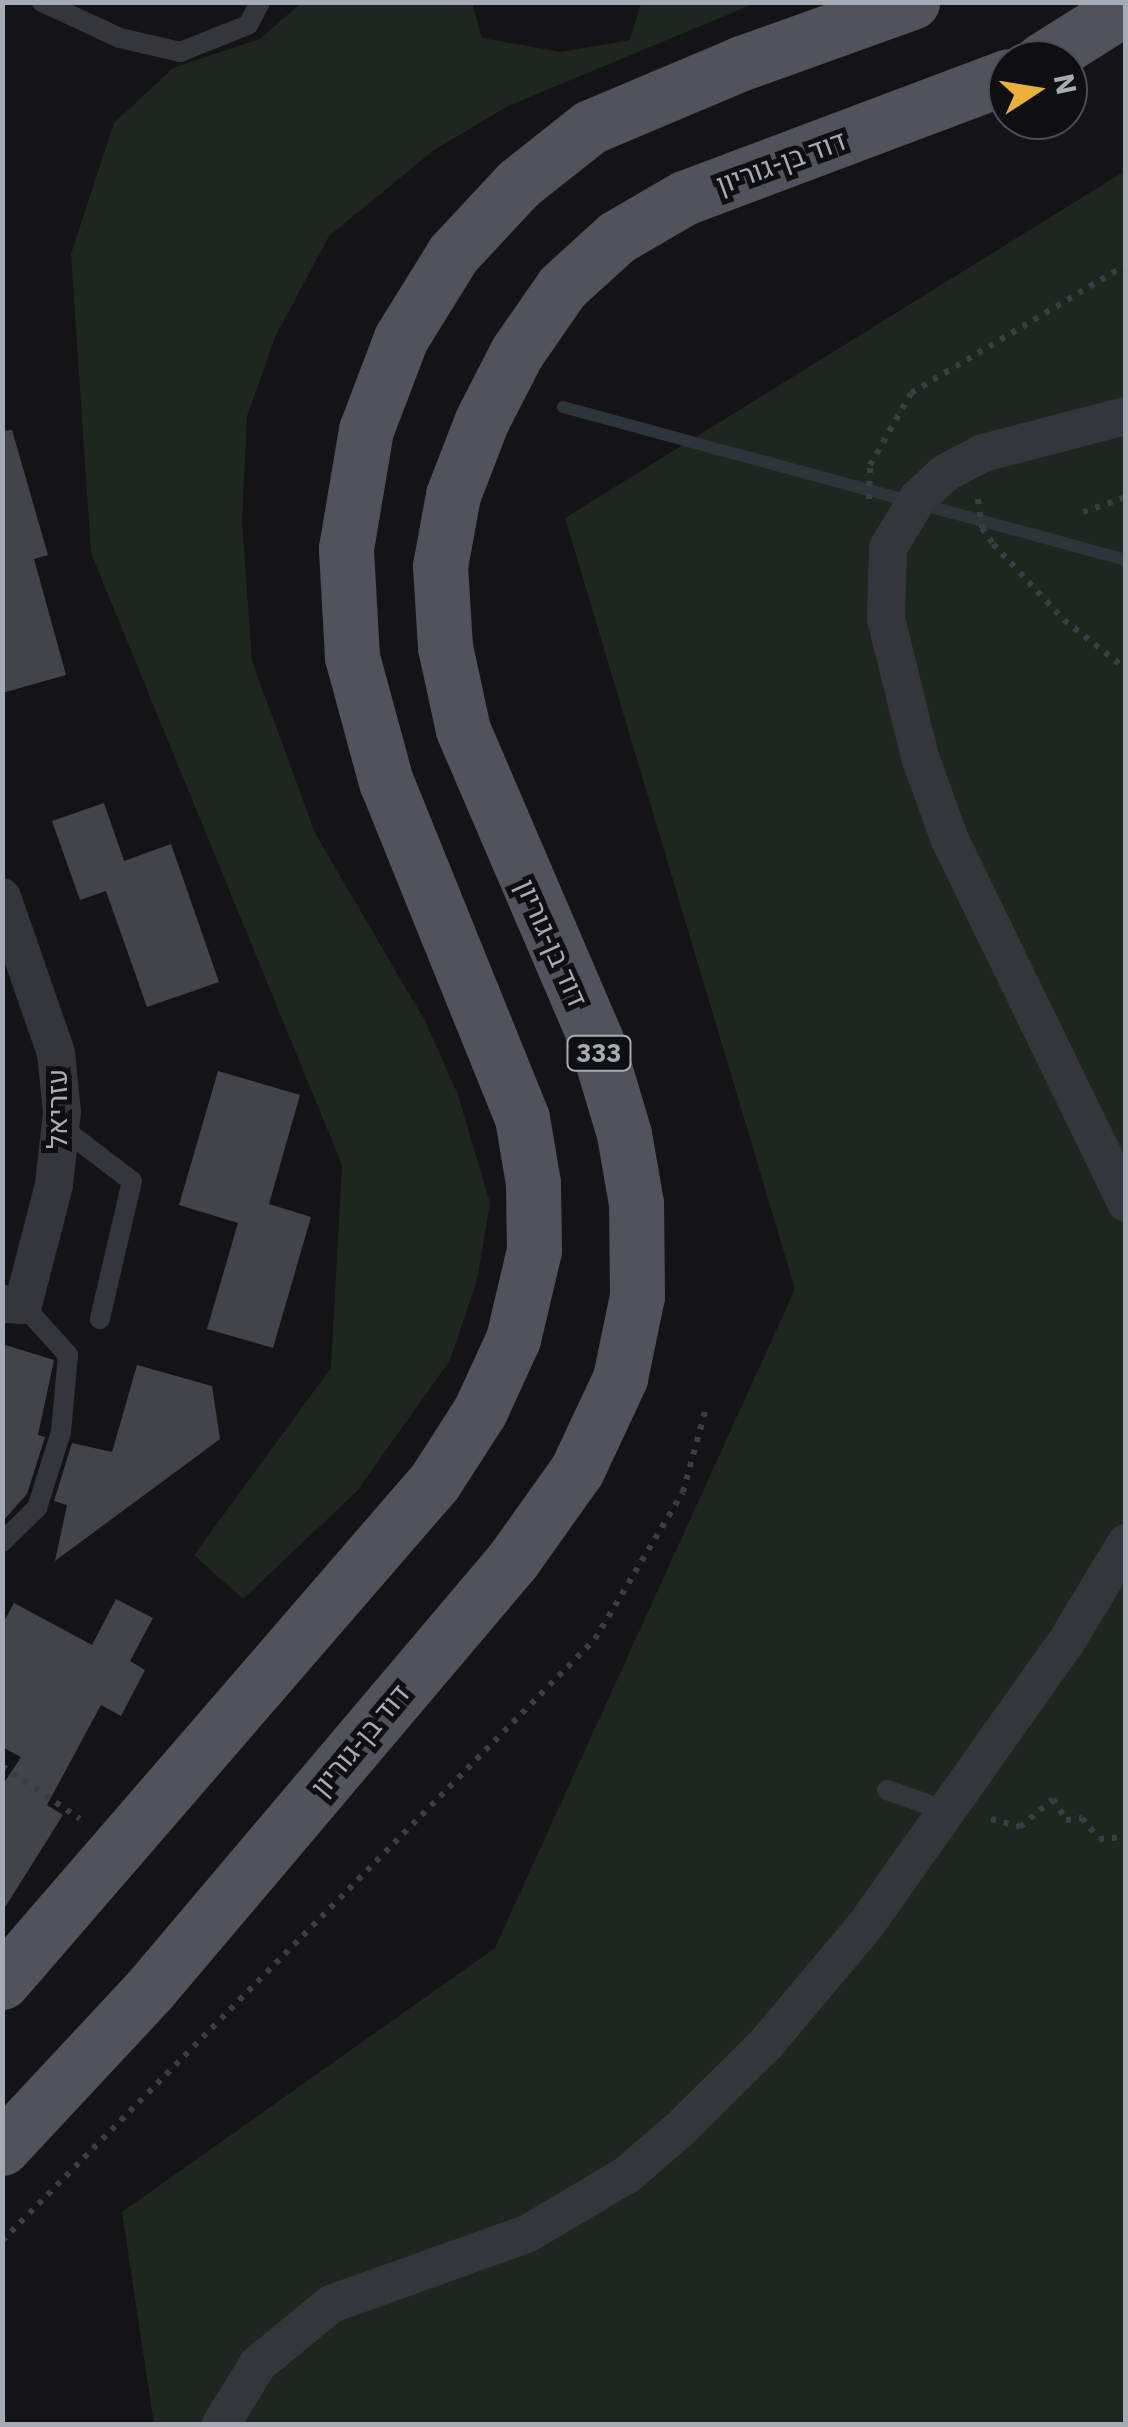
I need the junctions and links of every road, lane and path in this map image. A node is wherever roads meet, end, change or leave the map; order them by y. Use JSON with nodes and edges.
{"nodes":[{"id":1,"x":42,"y":2,"type":"edge"},
{"id":2,"x":260,"y":2,"type":"edge"},
{"id":3,"x":912,"y":2,"type":"edge"},
{"id":4,"x":1126,"y":6,"type":"edge"},
{"id":5,"x":1073,"y":40,"type":"edge"},
{"id":6,"x":988,"y":84,"type":"edge"},
{"id":7,"x":1126,"y":265,"type":"edge"},
{"id":8,"x":1126,"y":416,"type":"edge"},
{"id":9,"x":982,"y":453,"type":"junction"},
{"id":10,"x":1126,"y":497,"type":"edge"},
{"id":11,"x":868,"y":510,"type":"dead end"},
{"id":12,"x":1083,"y":512,"type":"dead end"},
{"id":13,"x":1126,"y":669,"type":"edge"},
{"id":14,"x":2,"y":897,"type":"edge"},
{"id":15,"x":61,"y":1127,"type":"junction"},
{"id":16,"x":1126,"y":1202,"type":"edge"},
{"id":17,"x":13,"y":1305,"type":"edge"},
{"id":18,"x":100,"y":1319,"type":"dead end"},
{"id":19,"x":706,"y":1408,"type":"dead end"},
{"id":20,"x":2,"y":1542,"type":"edge"},
{"id":21,"x":1126,"y":1543,"type":"edge"},
{"id":22,"x":2,"y":1766,"type":"edge"},
{"id":23,"x":887,"y":1790,"type":"dead end"},
{"id":24,"x":953,"y":1805,"type":"junction"},
{"id":25,"x":93,"y":1828,"type":"dead end"},
{"id":26,"x":1126,"y":1837,"type":"edge"},
{"id":27,"x":2,"y":1982,"type":"edge"},
{"id":28,"x":2,"y":2148,"type":"edge"},
{"id":29,"x":2,"y":2241,"type":"edge"},
{"id":30,"x":221,"y":2424,"type":"edge"}],
"edges":[{"from":1,"to":2,"type":"lane"},
{"from":3,"to":27,"type":"main road"},
{"from":4,"to":5,"type":"main road"},
{"from":6,"to":28,"type":"main road","name":"דוד בן-גוריון","number":"333"},
{"from":7,"to":11,"type":"path"},
{"from":8,"to":9,"type":"street"},
{"from":9,"to":13,"type":"path"},
{"from":9,"to":16,"type":"street"},
{"from":10,"to":12,"type":"path"},
{"from":14,"to":15,"type":"street","name":"עזריאל"},
{"from":15,"to":17,"type":"street","name":"עזריאל"},
{"from":15,"to":18,"type":"lane"},
{"from":17,"to":20,"type":"lane"},
{"from":19,"to":29,"type":"path"},
{"from":21,"to":24,"type":"street"},
{"from":22,"to":25,"type":"path"},
{"from":23,"to":24,"type":"lane"},
{"from":24,"to":26,"type":"path"},
{"from":24,"to":30,"type":"street"}]}
